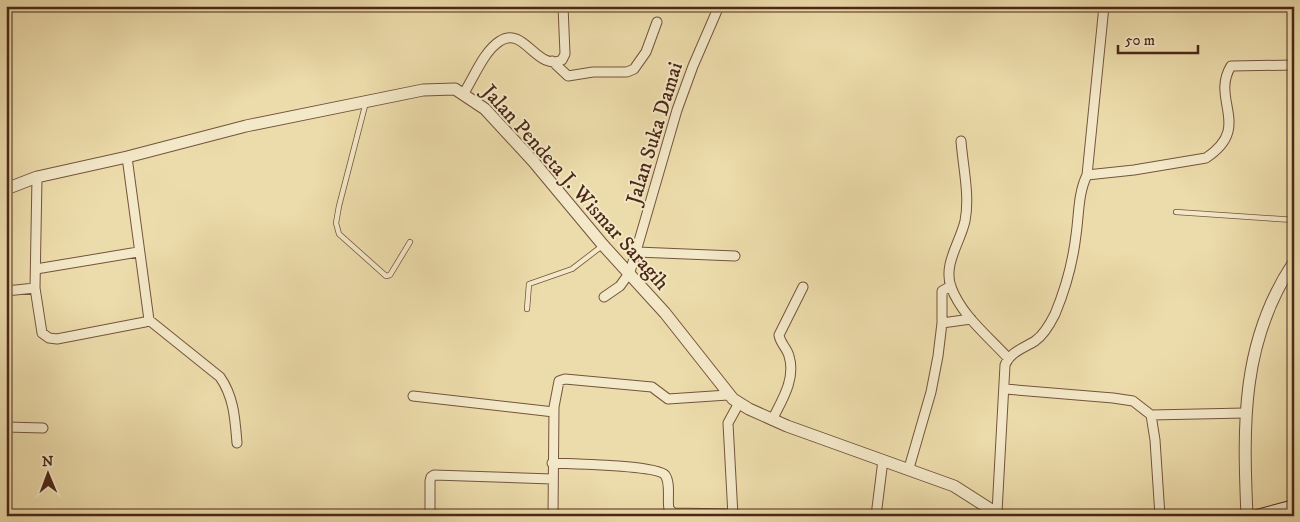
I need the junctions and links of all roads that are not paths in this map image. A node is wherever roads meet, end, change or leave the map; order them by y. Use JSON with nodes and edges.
{"nodes":[{"id":1,"x":563,"y":6,"type":"edge"},
{"id":2,"x":719,"y":6,"type":"edge"},
{"id":3,"x":1104,"y":6,"type":"edge"},
{"id":4,"x":657,"y":22,"type":"dead end"},
{"id":5,"x":552,"y":62,"type":"junction"},
{"id":6,"x":1294,"y":65,"type":"edge"},
{"id":7,"x":464,"y":93,"type":"junction"},
{"id":8,"x":366,"y":101,"type":"junction"},
{"id":9,"x":961,"y":142,"type":"dead end"},
{"id":10,"x":127,"y":157,"type":"junction"},
{"id":11,"x":1087,"y":175,"type":"junction"},
{"id":12,"x":37,"y":177,"type":"junction"},
{"id":13,"x":6,"y":189,"type":"edge"},
{"id":14,"x":1176,"y":212,"type":"dead end"},
{"id":15,"x":1294,"y":220,"type":"edge"},
{"id":16,"x":410,"y":242,"type":"dead end"},
{"id":17,"x":603,"y":245,"type":"junction"},
{"id":18,"x":138,"y":252,"type":"junction"},
{"id":19,"x":637,"y":252,"type":"junction"},
{"id":20,"x":735,"y":256,"type":"dead end"},
{"id":21,"x":1294,"y":262,"type":"edge"},
{"id":22,"x":36,"y":269,"type":"junction"},
{"id":23,"x":630,"y":272,"type":"junction"},
{"id":24,"x":803,"y":286,"type":"dead end"},
{"id":25,"x":951,"y":286,"type":"junction"},
{"id":26,"x":35,"y":288,"type":"junction"},
{"id":27,"x":6,"y":291,"type":"edge"},
{"id":28,"x":604,"y":297,"type":"dead end"},
{"id":29,"x":527,"y":309,"type":"dead end"},
{"id":30,"x":971,"y":319,"type":"junction"},
{"id":31,"x":149,"y":320,"type":"junction"},
{"id":32,"x":942,"y":323,"type":"junction"},
{"id":33,"x":1008,"y":358,"type":"junction"},
{"id":34,"x":1005,"y":389,"type":"junction"},
{"id":35,"x":728,"y":395,"type":"junction"},
{"id":36,"x":413,"y":396,"type":"dead end"},
{"id":37,"x":739,"y":403,"type":"junction"},
{"id":38,"x":554,"y":412,"type":"junction"},
{"id":39,"x":1246,"y":413,"type":"junction"},
{"id":40,"x":1151,"y":415,"type":"junction"},
{"id":41,"x":772,"y":420,"type":"junction"},
{"id":42,"x":6,"y":427,"type":"edge"},
{"id":43,"x":43,"y":428,"type":"dead end"},
{"id":44,"x":237,"y":443,"type":"dead end"},
{"id":45,"x":884,"y":460,"type":"junction"},
{"id":46,"x":552,"y":463,"type":"junction"},
{"id":47,"x":909,"y":468,"type":"junction"},
{"id":48,"x":552,"y":479,"type":"junction"},
{"id":49,"x":1294,"y":506,"type":"edge"},
{"id":50,"x":999,"y":514,"type":"edge"},
{"id":51,"x":733,"y":515,"type":"edge"},
{"id":52,"x":430,"y":516,"type":"edge"},
{"id":53,"x":553,"y":516,"type":"edge"},
{"id":54,"x":876,"y":516,"type":"edge"},
{"id":55,"x":1160,"y":516,"type":"edge"},
{"id":56,"x":1247,"y":516,"type":"edge"},
{"id":57,"x":1257,"y":516,"type":"edge"}],
"edges":[{"from":1,"to":5,"type":"street"},
{"from":2,"to":19,"type":"street","name":"Jalan Suka Damai"},
{"from":3,"to":11,"type":"street"},
{"from":4,"to":5,"type":"street"},
{"from":5,"to":7,"type":"street"},
{"from":6,"to":11,"type":"street"},
{"from":7,"to":8,"type":"street","name":"Jalan Pendeta J. Wismar Saragih"},
{"from":7,"to":17,"type":"street","name":"Jalan Pendeta J. Wismar Saragih"},
{"from":8,"to":10,"type":"street","name":"Jalan Pendeta J. Wismar Saragih"},
{"from":8,"to":16,"type":"lane"},
{"from":9,"to":25,"type":"street"},
{"from":10,"to":12,"type":"street","name":"Jalan Pendeta J. Wismar Saragih"},
{"from":10,"to":18,"type":"street"},
{"from":11,"to":33,"type":"street"},
{"from":12,"to":13,"type":"street","name":"Jalan Pendeta J. Wismar Saragih"},
{"from":12,"to":22,"type":"street"},
{"from":14,"to":15,"type":"lane"},
{"from":17,"to":23,"type":"street","name":"Jalan Pendeta J. Wismar Saragih"},
{"from":17,"to":29,"type":"lane"},
{"from":18,"to":22,"type":"street"},
{"from":18,"to":31,"type":"street"},
{"from":19,"to":20,"type":"street"},
{"from":19,"to":23,"type":"street","name":"Jalan Suka Damai"},
{"from":21,"to":39,"type":"street"},
{"from":22,"to":26,"type":"street"},
{"from":23,"to":28,"type":"street"},
{"from":23,"to":35,"type":"street","name":"Jalan Pendeta J. Wismar Saragih"},
{"from":24,"to":41,"type":"street"},
{"from":25,"to":30,"type":"street"},
{"from":25,"to":32,"type":"street"},
{"from":26,"to":27,"type":"street"},
{"from":26,"to":31,"type":"street"},
{"from":30,"to":32,"type":"street"},
{"from":30,"to":33,"type":"street"},
{"from":31,"to":44,"type":"street"},
{"from":32,"to":47,"type":"street"},
{"from":33,"to":34,"type":"street"},
{"from":34,"to":40,"type":"street"},
{"from":34,"to":50,"type":"street"},
{"from":35,"to":37,"type":"street","name":"Jalan Pendeta J. Wismar Saragih"},
{"from":35,"to":38,"type":"street"},
{"from":36,"to":38,"type":"street"},
{"from":37,"to":41,"type":"street","name":"Jalan Pendeta J. Wismar Saragih"},
{"from":37,"to":51,"type":"street"},
{"from":38,"to":46,"type":"street"},
{"from":39,"to":40,"type":"street"},
{"from":39,"to":56,"type":"street"},
{"from":40,"to":55,"type":"street"},
{"from":41,"to":45,"type":"street","name":"Jalan Pendeta J. Wismar Saragih"},
{"from":42,"to":43,"type":"street"},
{"from":45,"to":47,"type":"street","name":"Jalan Pendeta J. Wismar Saragih"},
{"from":45,"to":54,"type":"street"},
{"from":46,"to":48,"type":"street"},
{"from":46,"to":51,"type":"street"},
{"from":47,"to":50,"type":"street","name":"Jalan Pendeta J. Wismar Saragih"},
{"from":48,"to":52,"type":"street"},
{"from":48,"to":53,"type":"street"},
{"from":49,"to":57,"type":"main road"}]}
